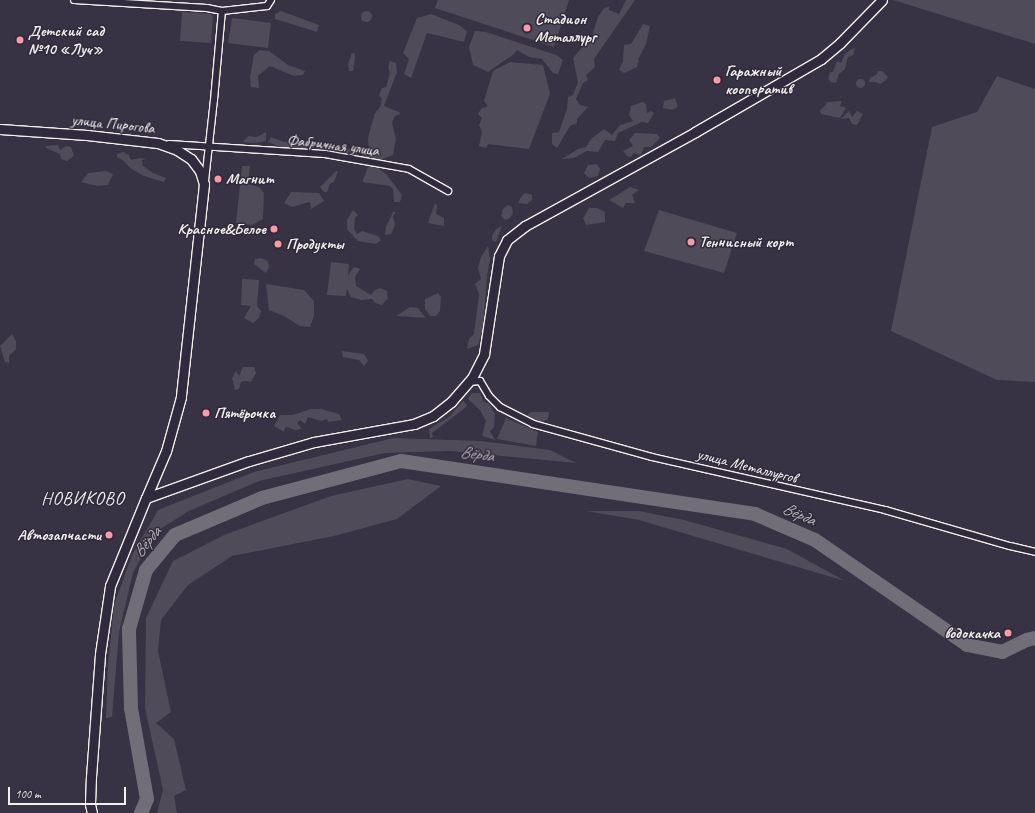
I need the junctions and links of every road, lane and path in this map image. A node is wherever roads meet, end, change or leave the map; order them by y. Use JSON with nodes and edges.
{"nodes":[{"id":1,"x":74,"y":0,"type":"edge"},
{"id":2,"x":271,"y":0,"type":"edge"},
{"id":3,"x":882,"y":0,"type":"edge"},
{"id":4,"x":222,"y":11,"type":"junction"},
{"id":5,"x":0,"y":129,"type":"edge"},
{"id":6,"x":158,"y":143,"type":"junction"},
{"id":7,"x":209,"y":148,"type":"junction"},
{"id":8,"x":204,"y":184,"type":"junction"},
{"id":9,"x":448,"y":191,"type":"dead end"},
{"id":10,"x":468,"y":382,"type":"junction"},
{"id":11,"x":146,"y":498,"type":"junction"},
{"id":12,"x":1035,"y":552,"type":"edge"},
{"id":13,"x":91,"y":808,"type":"edge"}],
"edges":[{"from":1,"to":4,"type":"street"},
{"from":2,"to":4,"type":"street"},
{"from":3,"to":10,"type":"street"},
{"from":4,"to":7,"type":"street"},
{"from":5,"to":6,"type":"street","name":"улица Пирогова"},
{"from":6,"to":7,"type":"street","name":"Фабричная улица"},
{"from":6,"to":8,"type":"street","name":"улица Пирогова"},
{"from":7,"to":8,"type":"street"},
{"from":7,"to":9,"type":"street","name":"Фабричная улица"},
{"from":8,"to":11,"type":"street"},
{"from":10,"to":11,"type":"street"},
{"from":10,"to":12,"type":"street","name":"улица Металлургов"},
{"from":11,"to":13,"type":"street"}]}
